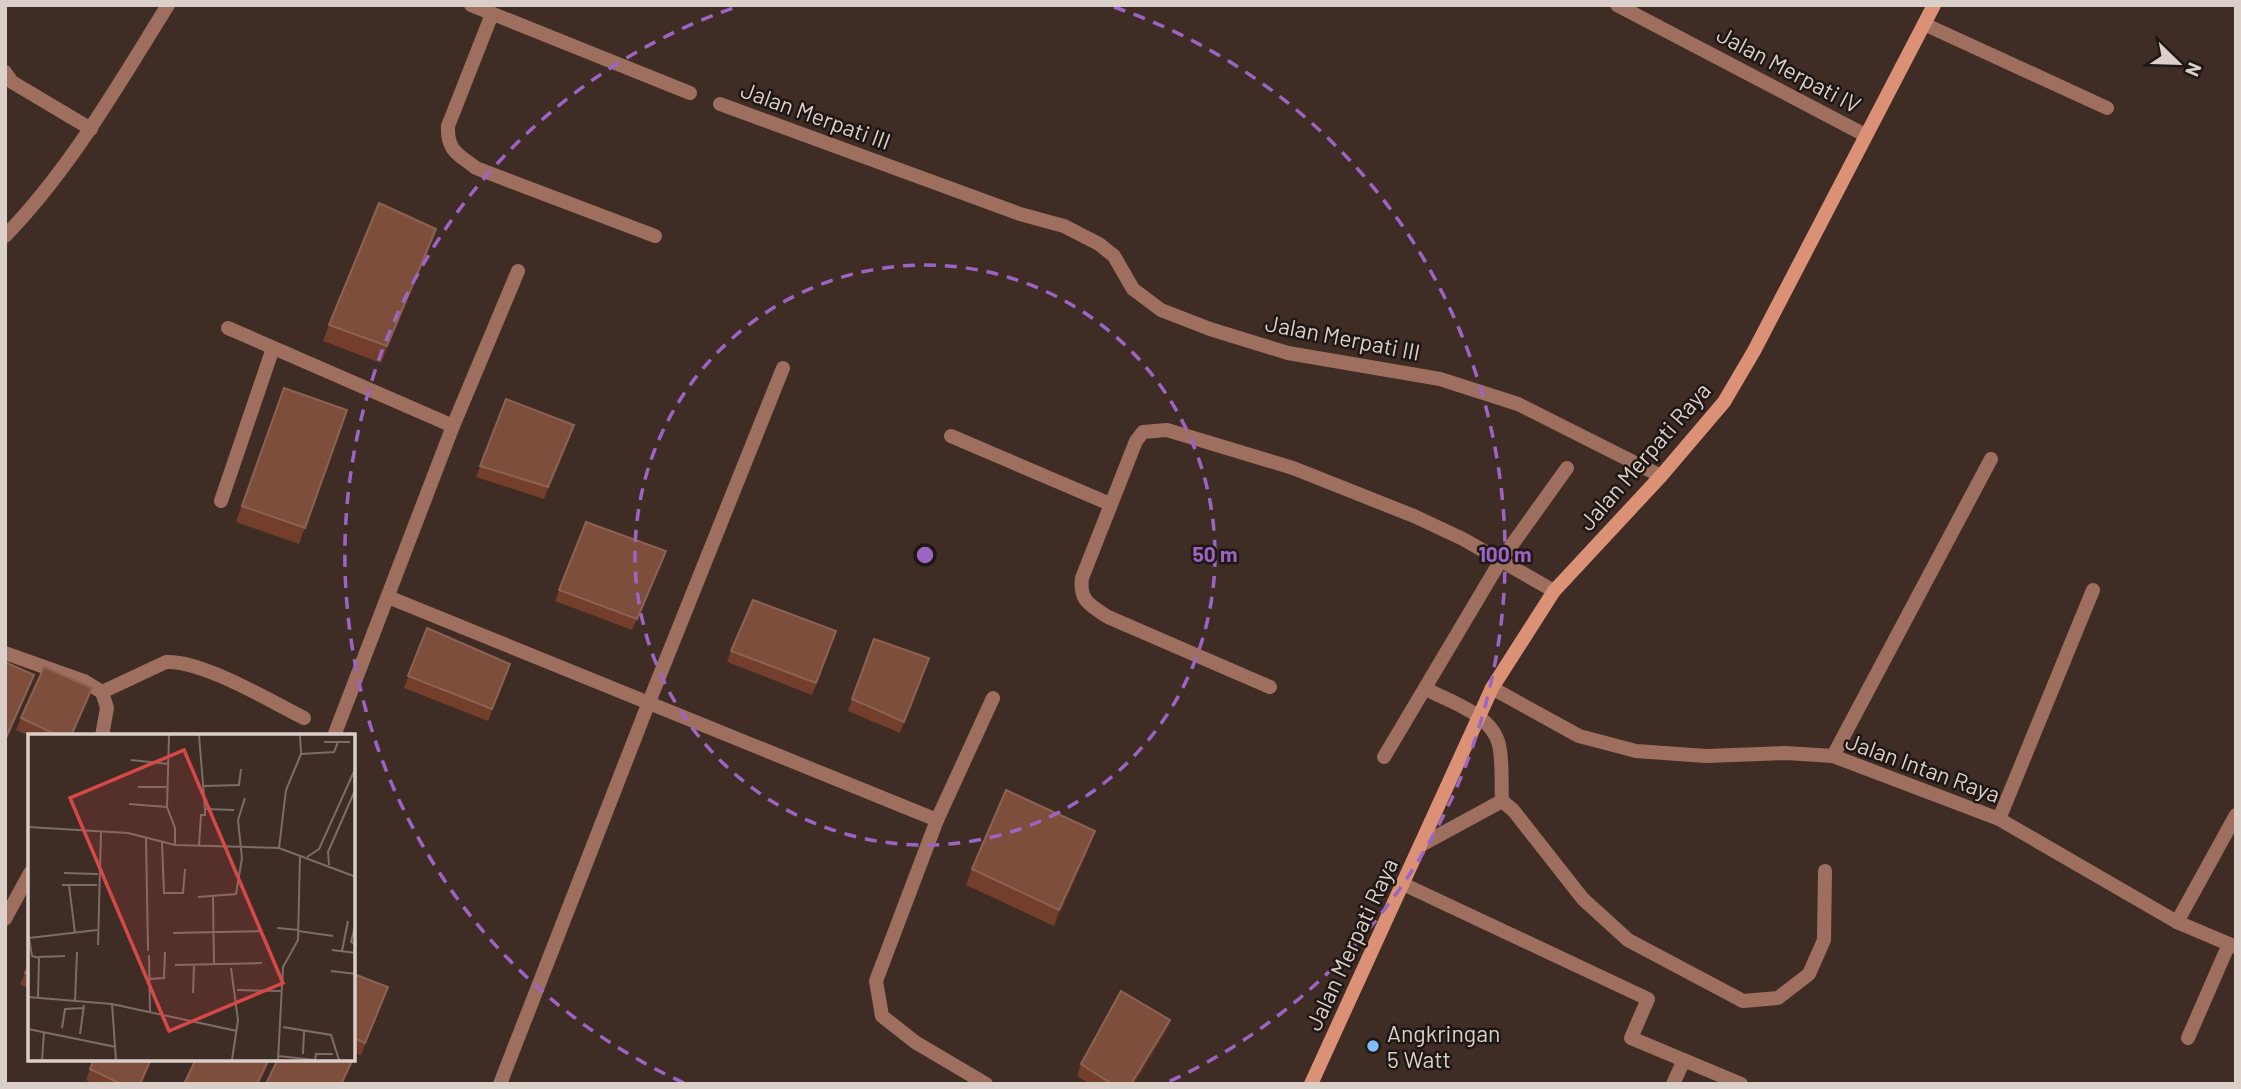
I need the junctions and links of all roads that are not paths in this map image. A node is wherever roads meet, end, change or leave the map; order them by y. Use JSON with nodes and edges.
{"nodes":[{"id":1,"x":168,"y":5,"type":"edge"},
{"id":2,"x":471,"y":5,"type":"edge"},
{"id":3,"x":1617,"y":5,"type":"edge"},
{"id":4,"x":1934,"y":5,"type":"edge"},
{"id":5,"x":492,"y":14,"type":"junction"},
{"id":6,"x":1924,"y":23,"type":"junction"},
{"id":7,"x":5,"y":72,"type":"edge"},
{"id":8,"x":690,"y":93,"type":"dead end"},
{"id":9,"x":720,"y":104,"type":"dead end"},
{"id":10,"x":2108,"y":108,"type":"dead end"},
{"id":11,"x":91,"y":129,"type":"junction"},
{"id":12,"x":1865,"y":135,"type":"junction"},
{"id":13,"x":5,"y":236,"type":"edge"},
{"id":14,"x":655,"y":236,"type":"dead end"},
{"id":15,"x":519,"y":271,"type":"dead end"},
{"id":16,"x":228,"y":328,"type":"dead end"},
{"id":17,"x":273,"y":348,"type":"junction"},
{"id":18,"x":783,"y":368,"type":"dead end"},
{"id":19,"x":453,"y":426,"type":"junction"},
{"id":20,"x":951,"y":436,"type":"dead end"},
{"id":21,"x":1991,"y":459,"type":"dead end"},
{"id":22,"x":1567,"y":468,"type":"dead end"},
{"id":23,"x":1661,"y":476,"type":"junction"},
{"id":24,"x":221,"y":501,"type":"dead end"},
{"id":25,"x":1110,"y":504,"type":"junction"},
{"id":26,"x":1501,"y":560,"type":"junction"},
{"id":27,"x":2093,"y":590,"type":"dead end"},
{"id":28,"x":1554,"y":591,"type":"junction"},
{"id":29,"x":388,"y":597,"type":"junction"},
{"id":30,"x":5,"y":653,"type":"edge"},
{"id":31,"x":1270,"y":687,"type":"dead end"},
{"id":32,"x":1492,"y":688,"type":"junction"},
{"id":33,"x":1426,"y":689,"type":"junction"},
{"id":34,"x":102,"y":692,"type":"junction"},
{"id":35,"x":993,"y":698,"type":"dead end"},
{"id":36,"x":649,"y":702,"type":"junction"},
{"id":37,"x":1478,"y":716,"type":"junction"},
{"id":38,"x":303,"y":718,"type":"dead end"},
{"id":39,"x":102,"y":734,"type":"edge"},
{"id":40,"x":335,"y":734,"type":"edge"},
{"id":41,"x":1833,"y":756,"type":"junction"},
{"id":42,"x":1384,"y":757,"type":"dead end"},
{"id":43,"x":1502,"y":801,"type":"junction"},
{"id":44,"x":2236,"y":815,"type":"edge"},
{"id":45,"x":1999,"y":819,"type":"junction"},
{"id":46,"x":937,"y":820,"type":"junction"},
{"id":47,"x":1421,"y":845,"type":"junction"},
{"id":48,"x":1825,"y":871,"type":"dead end"},
{"id":49,"x":28,"y":877,"type":"edge"},
{"id":50,"x":1403,"y":884,"type":"junction"},
{"id":51,"x":5,"y":919,"type":"edge"},
{"id":52,"x":2177,"y":922,"type":"junction"},
{"id":53,"x":2232,"y":946,"type":"edge"},
{"id":54,"x":2188,"y":1038,"type":"dead end"},
{"id":55,"x":1684,"y":1060,"type":"junction"},
{"id":56,"x":500,"y":1084,"type":"edge"},
{"id":57,"x":986,"y":1084,"type":"edge"},
{"id":58,"x":1311,"y":1084,"type":"edge"},
{"id":59,"x":1673,"y":1084,"type":"edge"},
{"id":60,"x":1741,"y":1084,"type":"edge"}],
"edges":[{"from":1,"to":11,"type":"street"},
{"from":2,"to":5,"type":"street"},
{"from":3,"to":12,"type":"street","name":"Jalan Merpati IV"},
{"from":4,"to":6,"type":"main road","name":"Jalan Merpati Raya"},
{"from":5,"to":8,"type":"street"},
{"from":5,"to":14,"type":"street"},
{"from":6,"to":10,"type":"street"},
{"from":6,"to":12,"type":"main road","name":"Jalan Merpati Raya"},
{"from":7,"to":11,"type":"street"},
{"from":9,"to":23,"type":"street","name":"Jalan Merpati III"},
{"from":11,"to":13,"type":"street"},
{"from":12,"to":23,"type":"main road","name":"Jalan Merpati Raya"},
{"from":15,"to":19,"type":"street"},
{"from":16,"to":17,"type":"street"},
{"from":17,"to":19,"type":"street"},
{"from":17,"to":24,"type":"street"},
{"from":18,"to":36,"type":"street"},
{"from":19,"to":29,"type":"street"},
{"from":20,"to":25,"type":"street"},
{"from":21,"to":41,"type":"street"},
{"from":22,"to":26,"type":"street"},
{"from":23,"to":28,"type":"main road","name":"Jalan Merpati Raya"},
{"from":25,"to":26,"type":"street"},
{"from":25,"to":31,"type":"street"},
{"from":26,"to":28,"type":"street"},
{"from":26,"to":33,"type":"street"},
{"from":27,"to":45,"type":"street"},
{"from":28,"to":32,"type":"main road","name":"Jalan Merpati Raya"},
{"from":29,"to":36,"type":"street"},
{"from":29,"to":40,"type":"street"},
{"from":30,"to":34,"type":"street"},
{"from":32,"to":37,"type":"main road","name":"Jalan Merpati Raya"},
{"from":32,"to":41,"type":"street","name":"Jalan Intan Raya"},
{"from":33,"to":37,"type":"street"},
{"from":33,"to":42,"type":"street"},
{"from":34,"to":38,"type":"street"},
{"from":34,"to":39,"type":"street"},
{"from":35,"to":46,"type":"street"},
{"from":36,"to":46,"type":"street"},
{"from":36,"to":56,"type":"street"},
{"from":37,"to":43,"type":"street"},
{"from":37,"to":47,"type":"main road","name":"Jalan Merpati Raya"},
{"from":41,"to":45,"type":"street","name":"Jalan Intan Raya"},
{"from":43,"to":47,"type":"street"},
{"from":43,"to":48,"type":"street"},
{"from":44,"to":52,"type":"street"},
{"from":45,"to":52,"type":"street","name":"Jalan Intan Raya"},
{"from":46,"to":57,"type":"street"},
{"from":47,"to":50,"type":"main road","name":"Jalan Merpati Raya"},
{"from":49,"to":51,"type":"street"},
{"from":50,"to":55,"type":"street"},
{"from":50,"to":58,"type":"main road","name":"Jalan Merpati Raya"},
{"from":52,"to":53,"type":"street","name":"Jalan Intan Raya"},
{"from":53,"to":54,"type":"street"},
{"from":55,"to":59,"type":"street"},
{"from":55,"to":60,"type":"street"}]}
